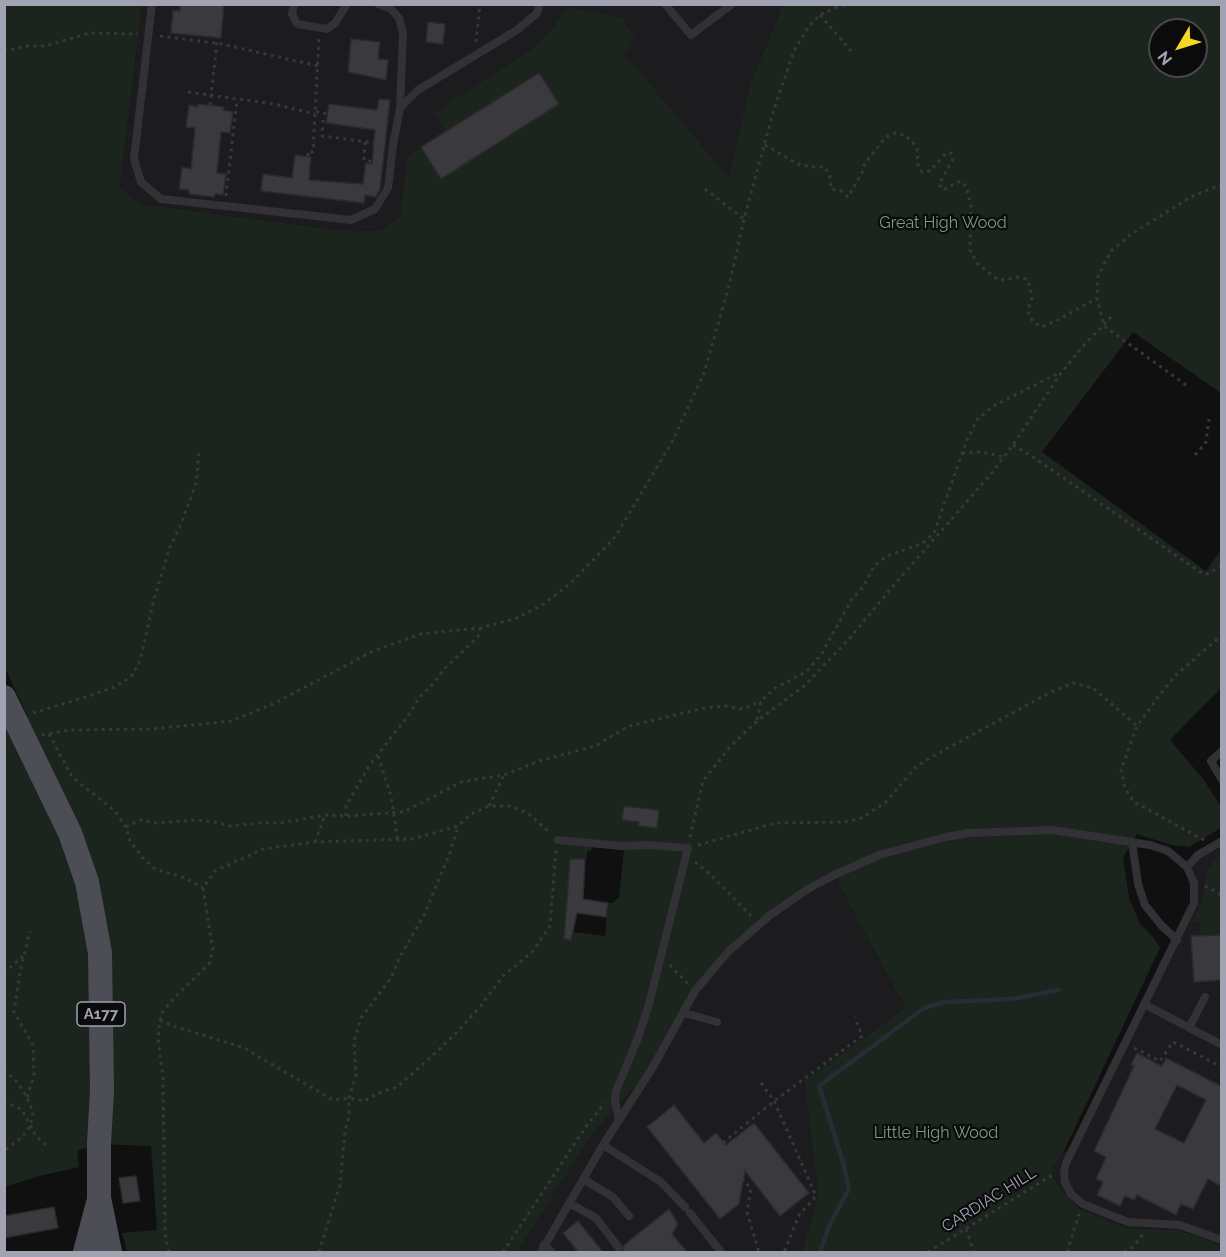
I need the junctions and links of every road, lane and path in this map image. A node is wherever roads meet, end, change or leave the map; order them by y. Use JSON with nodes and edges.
{"nodes":[{"id":1,"x":152,"y":4,"type":"edge"},
{"id":2,"x":294,"y":4,"type":"edge"},
{"id":3,"x":348,"y":4,"type":"edge"},
{"id":4,"x":378,"y":4,"type":"edge"},
{"id":5,"x":480,"y":4,"type":"edge"},
{"id":6,"x":540,"y":4,"type":"edge"},
{"id":7,"x":732,"y":4,"type":"edge"},
{"id":8,"x":852,"y":4,"type":"edge"},
{"id":9,"x":668,"y":5,"type":"edge"},
{"id":10,"x":820,"y":15,"type":"junction"},
{"id":11,"x":220,"y":16,"type":"dead end"},
{"id":12,"x":320,"y":28,"type":"junction"},
{"id":13,"x":149,"y":34,"type":"junction"},
{"id":14,"x":216,"y":44,"type":"junction"},
{"id":15,"x":4,"y":51,"type":"edge"},
{"id":16,"x":851,"y":51,"type":"dead end"},
{"id":17,"x":475,"y":56,"type":"junction"},
{"id":18,"x":318,"y":66,"type":"junction"},
{"id":19,"x":188,"y":92,"type":"dead end"},
{"id":20,"x":211,"y":96,"type":"junction"},
{"id":21,"x":237,"y":100,"type":"junction"},
{"id":22,"x":210,"y":105,"type":"dead end"},
{"id":23,"x":400,"y":108,"type":"junction"},
{"id":24,"x":315,"y":113,"type":"junction"},
{"id":25,"x":328,"y":114,"type":"dead end"},
{"id":26,"x":323,"y":120,"type":"dead end"},
{"id":27,"x":314,"y":136,"type":"junction"},
{"id":28,"x":322,"y":136,"type":"junction"},
{"id":29,"x":365,"y":142,"type":"junction"},
{"id":30,"x":393,"y":145,"type":"junction"},
{"id":31,"x":765,"y":145,"type":"junction"},
{"id":32,"x":308,"y":156,"type":"dead end"},
{"id":33,"x":370,"y":164,"type":"dead end"},
{"id":34,"x":1221,"y":184,"type":"edge"},
{"id":35,"x":705,"y":189,"type":"dead end"},
{"id":36,"x":225,"y":206,"type":"junction"},
{"id":37,"x":744,"y":219,"type":"junction"},
{"id":38,"x":1097,"y":298,"type":"junction"},
{"id":39,"x":1112,"y":316,"type":"dead end"},
{"id":40,"x":1104,"y":326,"type":"junction"},
{"id":41,"x":1061,"y":373,"type":"junction"},
{"id":42,"x":1186,"y":386,"type":"dead end"},
{"id":43,"x":1209,"y":419,"type":"dead end"},
{"id":44,"x":1013,"y":445,"type":"junction"},
{"id":45,"x":199,"y":453,"type":"dead end"},
{"id":46,"x":962,"y":453,"type":"junction"},
{"id":47,"x":1195,"y":455,"type":"dead end"},
{"id":48,"x":1004,"y":457,"type":"junction"},
{"id":49,"x":934,"y":533,"type":"junction"},
{"id":50,"x":936,"y":538,"type":"junction"},
{"id":51,"x":1221,"y":566,"type":"edge"},
{"id":52,"x":480,"y":628,"type":"junction"},
{"id":53,"x":1221,"y":635,"type":"edge"},
{"id":54,"x":4,"y":697,"type":"edge"},
{"id":55,"x":761,"y":701,"type":"junction"},
{"id":56,"x":28,"y":715,"type":"dead end"},
{"id":57,"x":757,"y":721,"type":"junction"},
{"id":58,"x":1137,"y":726,"type":"junction"},
{"id":59,"x":49,"y":734,"type":"junction"},
{"id":60,"x":37,"y":736,"type":"dead end"},
{"id":61,"x":1221,"y":752,"type":"edge"},
{"id":62,"x":378,"y":756,"type":"junction"},
{"id":63,"x":504,"y":775,"type":"junction"},
{"id":64,"x":1221,"y":780,"type":"edge"},
{"id":65,"x":489,"y":806,"type":"junction"},
{"id":66,"x":394,"y":813,"type":"junction"},
{"id":67,"x":325,"y":815,"type":"junction"},
{"id":68,"x":346,"y":816,"type":"junction"},
{"id":69,"x":458,"y":826,"type":"junction"},
{"id":70,"x":126,"y":827,"type":"junction"},
{"id":71,"x":558,"y":840,"type":"junction"},
{"id":72,"x":398,"y":841,"type":"junction"},
{"id":73,"x":315,"y":842,"type":"junction"},
{"id":74,"x":1132,"y":842,"type":"junction"},
{"id":75,"x":1218,"y":843,"type":"edge"},
{"id":76,"x":687,"y":852,"type":"junction"},
{"id":77,"x":1187,"y":867,"type":"junction"},
{"id":78,"x":1194,"y":883,"type":"junction"},
{"id":79,"x":203,"y":888,"type":"junction"},
{"id":80,"x":1221,"y":895,"type":"edge"},
{"id":81,"x":759,"y":924,"type":"junction"},
{"id":82,"x":30,"y":931,"type":"dead end"},
{"id":83,"x":1177,"y":940,"type":"junction"},
{"id":84,"x":24,"y":956,"type":"junction"},
{"id":85,"x":659,"y":962,"type":"junction"},
{"id":86,"x":4,"y":973,"type":"edge"},
{"id":87,"x":695,"y":992,"type":"junction"},
{"id":88,"x":1205,"y":997,"type":"dead end"},
{"id":89,"x":1144,"y":1004,"type":"junction"},
{"id":90,"x":684,"y":1013,"type":"junction"},
{"id":91,"x":855,"y":1017,"type":"dead end"},
{"id":92,"x":160,"y":1020,"type":"junction"},
{"id":93,"x":717,"y":1022,"type":"dead end"},
{"id":94,"x":1189,"y":1028,"type":"junction"},
{"id":95,"x":1124,"y":1043,"type":"junction"},
{"id":96,"x":1221,"y":1045,"type":"edge"},
{"id":97,"x":1221,"y":1067,"type":"edge"},
{"id":98,"x":4,"y":1070,"type":"edge"},
{"id":99,"x":761,"y":1083,"type":"dead end"},
{"id":100,"x":616,"y":1091,"type":"junction"},
{"id":101,"x":27,"y":1097,"type":"junction"},
{"id":102,"x":349,"y":1098,"type":"junction"},
{"id":103,"x":4,"y":1101,"type":"edge"},
{"id":104,"x":774,"y":1101,"type":"junction"},
{"id":105,"x":619,"y":1120,"type":"junction"},
{"id":106,"x":30,"y":1127,"type":"junction"},
{"id":107,"x":723,"y":1143,"type":"dead end"},
{"id":108,"x":603,"y":1145,"type":"junction"},
{"id":109,"x":48,"y":1147,"type":"dead end"},
{"id":110,"x":4,"y":1151,"type":"edge"},
{"id":111,"x":1064,"y":1172,"type":"junction"},
{"id":112,"x":742,"y":1178,"type":"dead end"},
{"id":113,"x":583,"y":1179,"type":"junction"},
{"id":114,"x":99,"y":1198,"type":"junction"},
{"id":115,"x":569,"y":1203,"type":"junction"},
{"id":116,"x":1083,"y":1204,"type":"junction"},
{"id":117,"x":629,"y":1216,"type":"dead end"},
{"id":118,"x":1152,"y":1222,"type":"junction"},
{"id":119,"x":966,"y":1229,"type":"junction"},
{"id":120,"x":1221,"y":1240,"type":"edge"},
{"id":121,"x":620,"y":1248,"type":"dead end"},
{"id":122,"x":545,"y":1250,"type":"edge"},
{"id":123,"x":85,"y":1252,"type":"edge"},
{"id":124,"x":110,"y":1252,"type":"edge"},
{"id":125,"x":169,"y":1252,"type":"edge"},
{"id":126,"x":319,"y":1252,"type":"edge"},
{"id":127,"x":503,"y":1252,"type":"edge"},
{"id":128,"x":721,"y":1252,"type":"edge"},
{"id":129,"x":759,"y":1252,"type":"edge"},
{"id":130,"x":783,"y":1252,"type":"edge"},
{"id":131,"x":928,"y":1252,"type":"edge"},
{"id":132,"x":974,"y":1252,"type":"edge"},
{"id":133,"x":1066,"y":1252,"type":"edge"},
{"id":134,"x":1124,"y":1252,"type":"edge"}],
"edges":[{"from":1,"to":13,"type":"lane"},
{"from":2,"to":12,"type":"lane"},
{"from":3,"to":12,"type":"lane"},
{"from":4,"to":23,"type":"lane"},
{"from":5,"to":17,"type":"path"},
{"from":6,"to":17,"type":"lane"},
{"from":7,"to":9,"type":"lane"},
{"from":8,"to":10,"type":"path"},
{"from":10,"to":16,"type":"path"},
{"from":10,"to":31,"type":"path"},
{"from":11,"to":14,"type":"path"},
{"from":12,"to":18,"type":"path"},
{"from":13,"to":14,"type":"path"},
{"from":13,"to":15,"type":"path"},
{"from":13,"to":36,"type":"lane"},
{"from":14,"to":18,"type":"path"},
{"from":14,"to":20,"type":"path"},
{"from":17,"to":23,"type":"lane"},
{"from":18,"to":24,"type":"path"},
{"from":19,"to":20,"type":"path"},
{"from":20,"to":21,"type":"path"},
{"from":20,"to":22,"type":"path"},
{"from":21,"to":24,"type":"path"},
{"from":21,"to":36,"type":"path"},
{"from":23,"to":30,"type":"lane"},
{"from":24,"to":25,"type":"path"},
{"from":24,"to":27,"type":"path"},
{"from":26,"to":28,"type":"path"},
{"from":27,"to":28,"type":"path"},
{"from":27,"to":32,"type":"path"},
{"from":28,"to":29,"type":"path"},
{"from":29,"to":30,"type":"path"},
{"from":29,"to":33,"type":"path"},
{"from":30,"to":36,"type":"lane"},
{"from":31,"to":37,"type":"path"},
{"from":31,"to":38,"type":"path"},
{"from":34,"to":38,"type":"path"},
{"from":35,"to":37,"type":"path"},
{"from":37,"to":52,"type":"path"},
{"from":38,"to":40,"type":"path"},
{"from":39,"to":40,"type":"path"},
{"from":40,"to":41,"type":"path"},
{"from":40,"to":42,"type":"path"},
{"from":41,"to":44,"type":"path"},
{"from":41,"to":46,"type":"path"},
{"from":43,"to":47,"type":"path"},
{"from":44,"to":48,"type":"path"},
{"from":44,"to":51,"type":"path"},
{"from":45,"to":56,"type":"path"},
{"from":46,"to":48,"type":"path"},
{"from":46,"to":49,"type":"path"},
{"from":48,"to":50,"type":"path"},
{"from":49,"to":50,"type":"path"},
{"from":49,"to":55,"type":"path"},
{"from":50,"to":57,"type":"path"},
{"from":52,"to":59,"type":"path"},
{"from":52,"to":62,"type":"path"},
{"from":53,"to":58,"type":"path"},
{"from":54,"to":114,"type":"main road","number":"A177"},
{"from":55,"to":57,"type":"path"},
{"from":55,"to":63,"type":"path"},
{"from":57,"to":76,"type":"path"},
{"from":58,"to":75,"type":"path"},
{"from":58,"to":76,"type":"path"},
{"from":59,"to":60,"type":"path"},
{"from":59,"to":70,"type":"path"},
{"from":61,"to":64,"type":"lane"},
{"from":62,"to":66,"type":"path"},
{"from":62,"to":68,"type":"path"},
{"from":63,"to":65,"type":"path"},
{"from":63,"to":66,"type":"path"},
{"from":65,"to":69,"type":"path"},
{"from":65,"to":71,"type":"path"},
{"from":66,"to":68,"type":"path"},
{"from":66,"to":72,"type":"path"},
{"from":67,"to":68,"type":"path"},
{"from":67,"to":70,"type":"path"},
{"from":67,"to":73,"type":"path"},
{"from":69,"to":72,"type":"path"},
{"from":69,"to":102,"type":"path"},
{"from":70,"to":79,"type":"path"},
{"from":71,"to":76,"type":"lane"},
{"from":71,"to":102,"type":"path"},
{"from":72,"to":73,"type":"path"},
{"from":73,"to":79,"type":"path"},
{"from":74,"to":77,"type":"lane"},
{"from":74,"to":81,"type":"lane"},
{"from":74,"to":83,"type":"lane"},
{"from":75,"to":77,"type":"lane"},
{"from":76,"to":81,"type":"path"},
{"from":76,"to":85,"type":"lane"},
{"from":77,"to":78,"type":"lane"},
{"from":78,"to":80,"type":"path"},
{"from":78,"to":83,"type":"lane"},
{"from":79,"to":92,"type":"path"},
{"from":81,"to":87,"type":"lane"},
{"from":82,"to":84,"type":"path"},
{"from":83,"to":89,"type":"lane"},
{"from":84,"to":86,"type":"path"},
{"from":84,"to":101,"type":"path"},
{"from":85,"to":87,"type":"path"},
{"from":85,"to":100,"type":"lane"},
{"from":87,"to":90,"type":"lane"},
{"from":88,"to":94,"type":"lane"},
{"from":89,"to":94,"type":"lane"},
{"from":89,"to":95,"type":"lane"},
{"from":90,"to":93,"type":"lane"},
{"from":90,"to":105,"type":"lane"},
{"from":91,"to":104,"type":"path"},
{"from":92,"to":102,"type":"path"},
{"from":92,"to":125,"type":"path"},
{"from":94,"to":96,"type":"lane"},
{"from":95,"to":97,"type":"path"},
{"from":95,"to":111,"type":"lane"},
{"from":98,"to":101,"type":"path"},
{"from":99,"to":104,"type":"path"},
{"from":100,"to":105,"type":"lane"},
{"from":100,"to":127,"type":"path"},
{"from":101,"to":106,"type":"path"},
{"from":102,"to":126,"type":"path"},
{"from":103,"to":106,"type":"path"},
{"from":104,"to":107,"type":"path"},
{"from":104,"to":130,"type":"path"},
{"from":105,"to":108,"type":"lane"},
{"from":106,"to":109,"type":"path"},
{"from":106,"to":110,"type":"path"},
{"from":108,"to":113,"type":"lane"},
{"from":108,"to":128,"type":"lane"},
{"from":111,"to":116,"type":"lane"},
{"from":111,"to":119,"type":"path","name":"CARDIAC HILL"},
{"from":112,"to":129,"type":"path"},
{"from":113,"to":115,"type":"lane"},
{"from":113,"to":117,"type":"lane"},
{"from":114,"to":123,"type":"main road","number":"A177"},
{"from":114,"to":124,"type":"main road","number":"A177"},
{"from":115,"to":121,"type":"lane"},
{"from":115,"to":122,"type":"lane"},
{"from":116,"to":118,"type":"lane"},
{"from":116,"to":133,"type":"path"},
{"from":118,"to":120,"type":"lane"},
{"from":118,"to":134,"type":"path"},
{"from":119,"to":131,"type":"path","name":"CARDIAC HILL"},
{"from":119,"to":132,"type":"path"}]}
